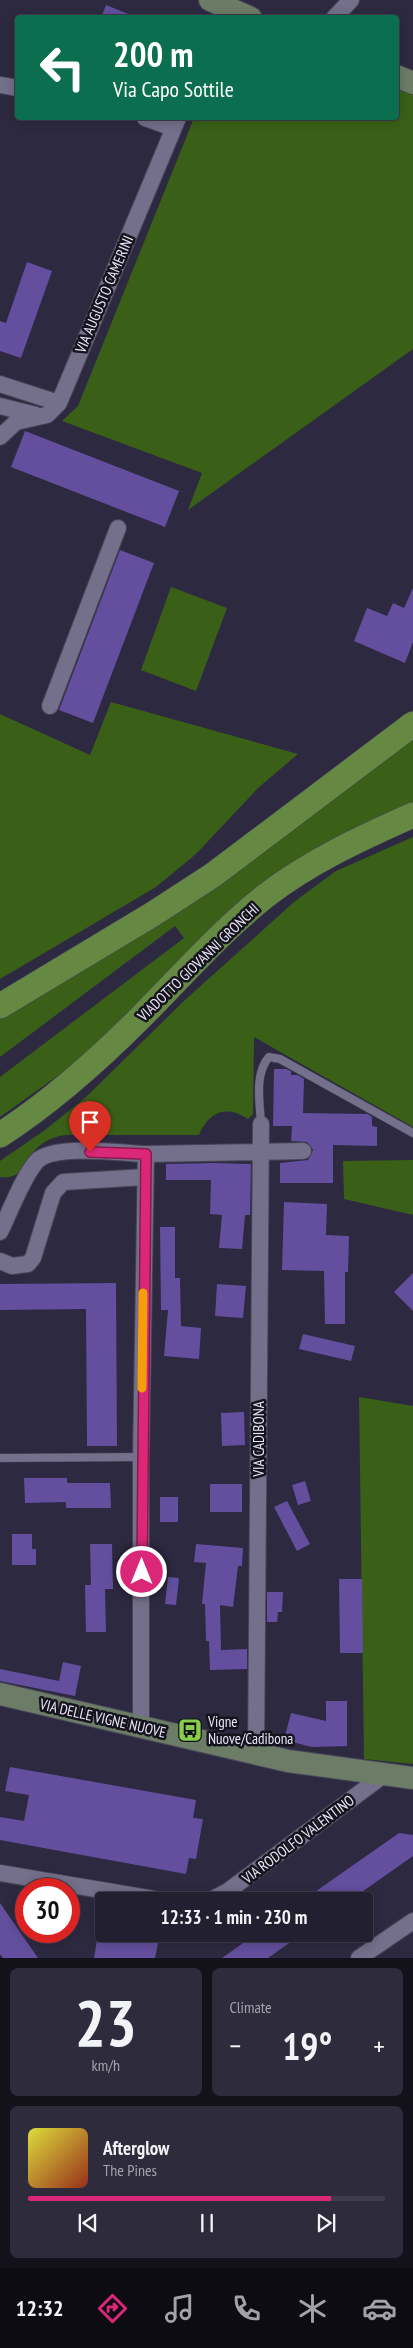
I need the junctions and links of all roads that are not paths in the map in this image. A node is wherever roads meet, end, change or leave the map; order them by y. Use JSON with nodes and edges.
{"nodes":[{"id":1,"x":351,"y":0,"type":"edge"},
{"id":2,"x":217,"y":8,"type":"edge"},
{"id":3,"x":241,"y":15,"type":"edge"},
{"id":4,"x":337,"y":15,"type":"edge"},
{"id":5,"x":399,"y":77,"type":"edge"},
{"id":6,"x":413,"y":82,"type":"edge"},
{"id":7,"x":0,"y":85,"type":"edge"},
{"id":8,"x":15,"y":88,"type":"edge"},
{"id":9,"x":157,"y":120,"type":"edge"},
{"id":10,"x":175,"y":123,"type":"edge"},
{"id":11,"x":0,"y":384,"type":"edge"},
{"id":12,"x":59,"y":403,"type":"junction"},
{"id":13,"x":0,"y":406,"type":"edge"},
{"id":14,"x":41,"y":416,"type":"junction"},
{"id":15,"x":0,"y":436,"type":"edge"},
{"id":16,"x":118,"y":528,"type":"dead end"},
{"id":17,"x":50,"y":706,"type":"dead end"},
{"id":18,"x":413,"y":724,"type":"edge"},
{"id":19,"x":413,"y":815,"type":"edge"},
{"id":20,"x":0,"y":1006,"type":"edge"},
{"id":21,"x":260,"y":1124,"type":"joint"},
{"id":22,"x":413,"y":1133,"type":"edge"},
{"id":23,"x":0,"y":1135,"type":"edge"},
{"id":24,"x":302,"y":1151,"type":"dead end"},
{"id":25,"x":260,"y":1152,"type":"junction"},
{"id":26,"x":146,"y":1154,"type":"junction"},
{"id":27,"x":145,"y":1177,"type":"junction"},
{"id":28,"x":0,"y":1232,"type":"edge"},
{"id":29,"x":0,"y":1261,"type":"edge"},
{"id":30,"x":141,"y":1457,"type":"junction"},
{"id":31,"x":0,"y":1458,"type":"edge"},
{"id":32,"x":0,"y":1694,"type":"edge"},
{"id":33,"x":141,"y":1727,"type":"junction"},
{"id":34,"x":256,"y":1754,"type":"junction"},
{"id":35,"x":385,"y":1774,"type":"junction"},
{"id":36,"x":413,"y":1778,"type":"edge"},
{"id":37,"x":0,"y":1873,"type":"edge"},
{"id":38,"x":113,"y":1892,"type":"edge"},
{"id":39,"x":226,"y":1892,"type":"edge"},
{"id":40,"x":413,"y":1921,"type":"edge"},
{"id":41,"x":359,"y":1958,"type":"edge"}],
"edges":[{"from":1,"to":4,"type":"street"},
{"from":2,"to":3,"type":"street"},
{"from":5,"to":6,"type":"street"},
{"from":7,"to":8,"type":"street"},
{"from":9,"to":10,"type":"street","name":"VIA AUGUSTO CAMERINI"},
{"from":10,"to":12,"type":"street","name":"VIA AUGUSTO CAMERINI"},
{"from":11,"to":12,"type":"street"},
{"from":12,"to":14,"type":"street"},
{"from":13,"to":14,"type":"street"},
{"from":14,"to":15,"type":"street"},
{"from":16,"to":17,"type":"street"},
{"from":18,"to":20,"type":"main road"},
{"from":19,"to":23,"type":"main road","name":"VIADOTTO GIOVANNI GRONCHI"},
{"from":21,"to":22,"type":"lane"},
{"from":21,"to":25,"type":"street","name":"VIA CADIBONA"},
{"from":24,"to":25,"type":"street"},
{"from":25,"to":26,"type":"street"},
{"from":25,"to":34,"type":"street","name":"VIA CADIBONA"},
{"from":26,"to":27,"type":"street"},
{"from":26,"to":28,"type":"street"},
{"from":27,"to":29,"type":"street"},
{"from":27,"to":30,"type":"street"},
{"from":30,"to":31,"type":"lane"},
{"from":30,"to":33,"type":"street"},
{"from":32,"to":33,"type":"street","name":"VIA DELLE VIGNE NUOVE"},
{"from":33,"to":34,"type":"street","name":"VIA DELLE VIGNE NUOVE"},
{"from":34,"to":35,"type":"street","name":"VIA DELLE VIGNE NUOVE"},
{"from":35,"to":36,"type":"street","name":"VIA DELLE VIGNE NUOVE"},
{"from":35,"to":39,"type":"street","name":"VIA RODOLFO VALENTINO"},
{"from":37,"to":38,"type":"street"},
{"from":40,"to":41,"type":"street"}]}
